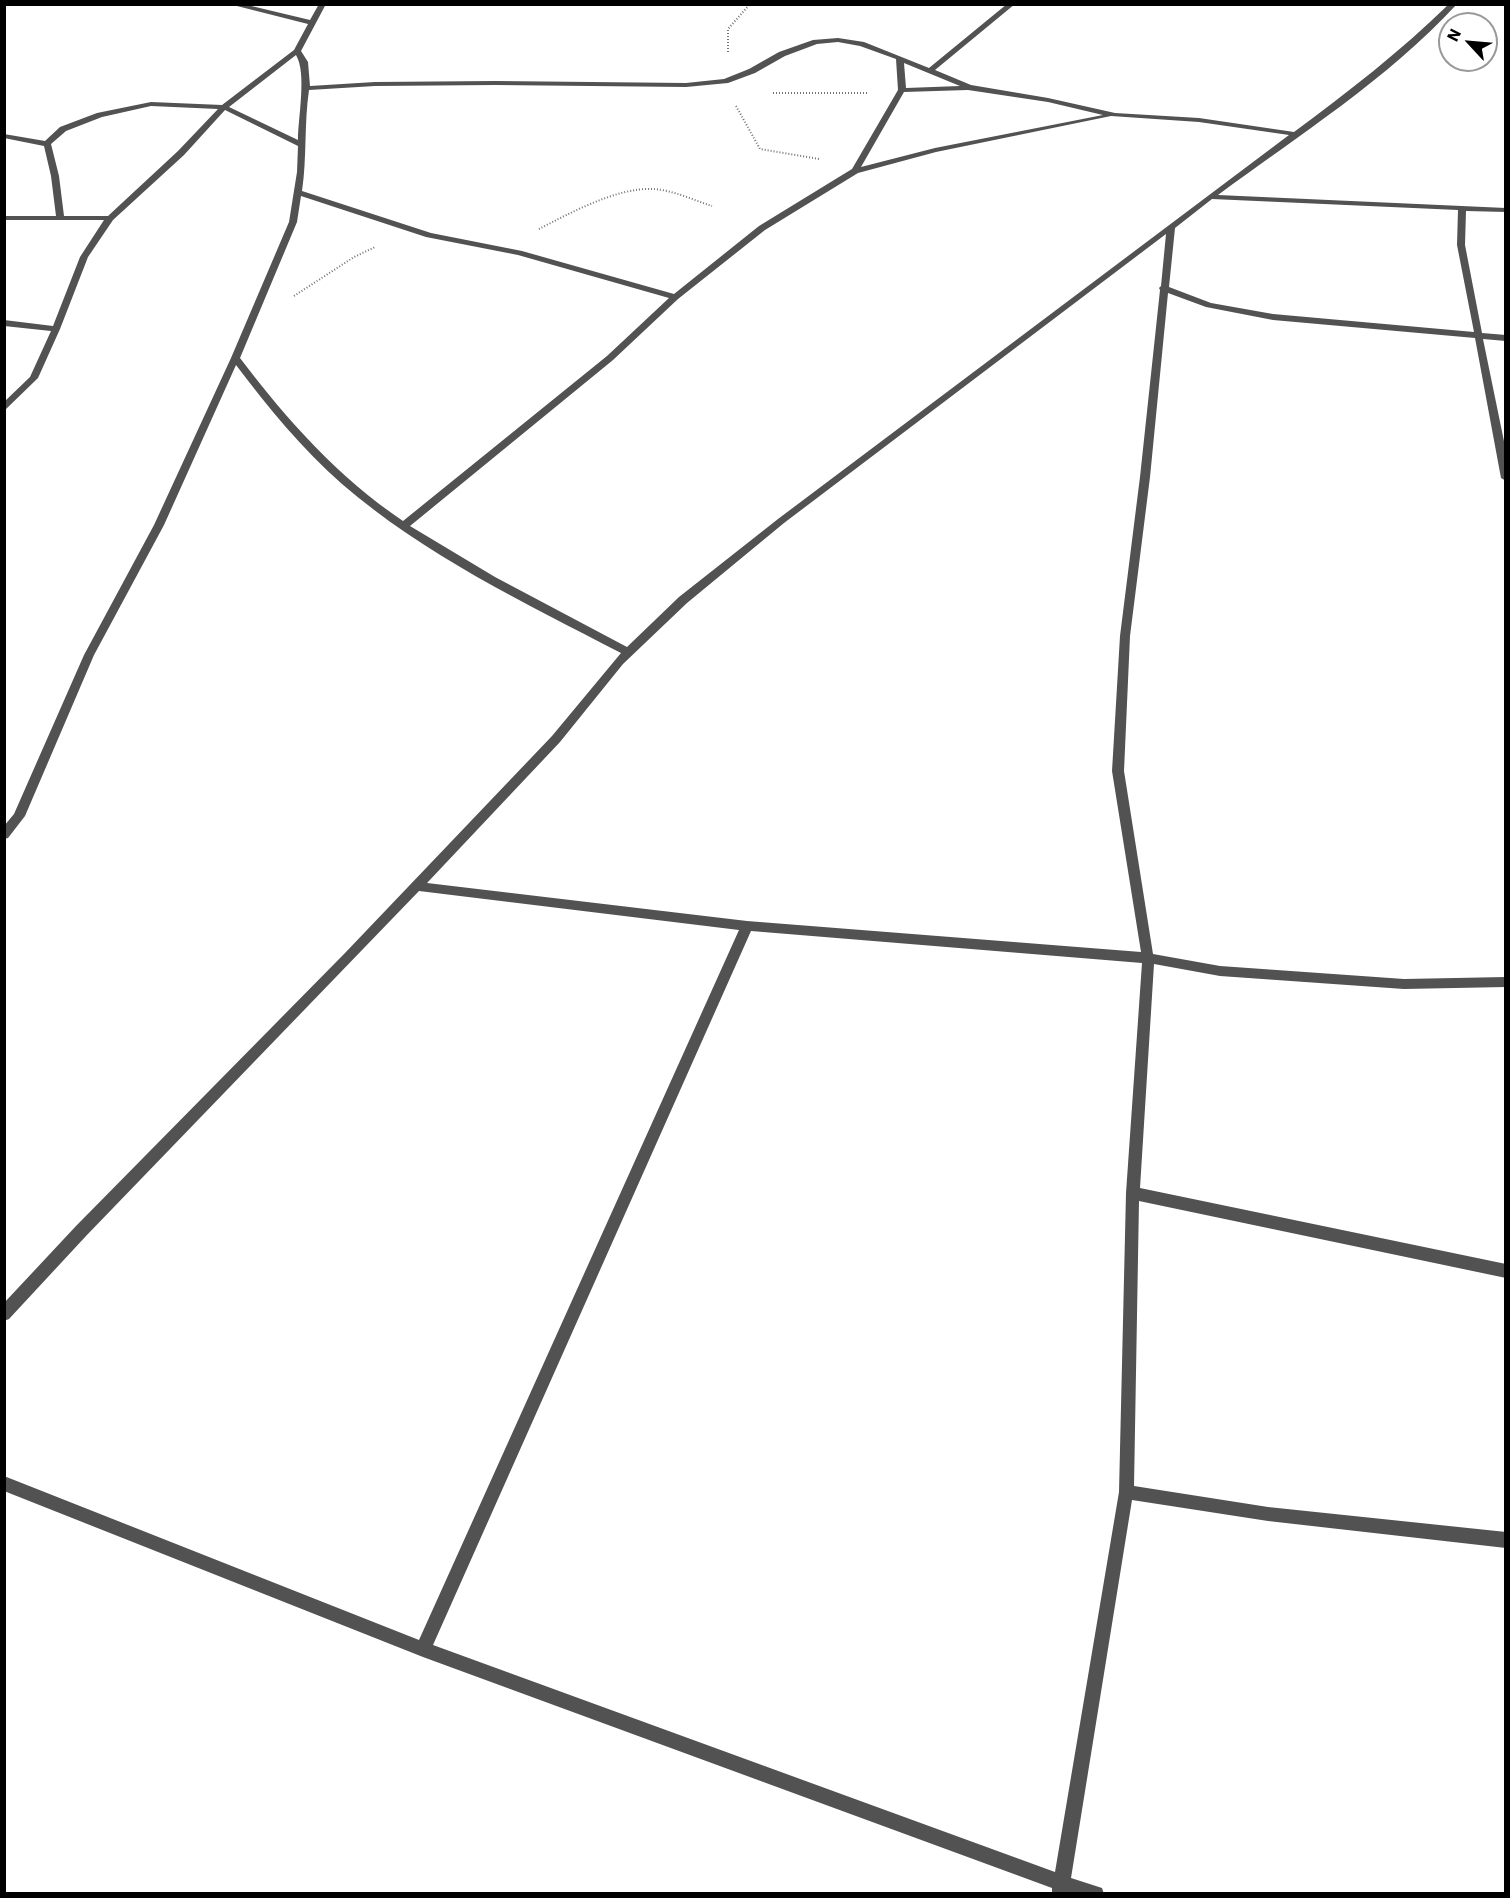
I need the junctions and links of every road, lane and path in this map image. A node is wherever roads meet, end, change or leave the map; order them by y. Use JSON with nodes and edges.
{"nodes":[{"id":1,"x":232,"y":4,"type":"edge"},
{"id":2,"x":324,"y":4,"type":"edge"},
{"id":3,"x":750,"y":4,"type":"edge"},
{"id":4,"x":1012,"y":4,"type":"edge"},
{"id":5,"x":1454,"y":4,"type":"edge"},
{"id":6,"x":313,"y":23,"type":"junction"},
{"id":7,"x":297,"y":51,"type":"junction"},
{"id":8,"x":728,"y":55,"type":"dead end"},
{"id":9,"x":900,"y":58,"type":"junction"},
{"id":10,"x":931,"y":70,"type":"junction"},
{"id":11,"x":969,"y":87,"type":"junction"},
{"id":12,"x":306,"y":88,"type":"junction"},
{"id":13,"x":902,"y":90,"type":"junction"},
{"id":14,"x":764,"y":93,"type":"dead end"},
{"id":15,"x":877,"y":93,"type":"dead end"},
{"id":16,"x":732,"y":98,"type":"dead end"},
{"id":17,"x":224,"y":107,"type":"junction"},
{"id":18,"x":1115,"y":115,"type":"junction"},
{"id":19,"x":1295,"y":134,"type":"junction"},
{"id":20,"x":4,"y":136,"type":"edge"},
{"id":21,"x":47,"y":144,"type":"junction"},
{"id":22,"x":301,"y":145,"type":"junction"},
{"id":23,"x":825,"y":160,"type":"dead end"},
{"id":24,"x":855,"y":171,"type":"junction"},
{"id":25,"x":297,"y":192,"type":"junction"},
{"id":26,"x":1210,"y":197,"type":"junction"},
{"id":27,"x":1462,"y":208,"type":"junction"},
{"id":28,"x":1506,"y":210,"type":"edge"},
{"id":29,"x":110,"y":218,"type":"junction"},
{"id":30,"x":4,"y":219,"type":"edge"},
{"id":31,"x":60,"y":219,"type":"junction"},
{"id":32,"x":1171,"y":228,"type":"junction"},
{"id":33,"x":1163,"y":288,"type":"junction"},
{"id":34,"x":675,"y":297,"type":"junction"},
{"id":35,"x":4,"y":323,"type":"edge"},
{"id":36,"x":56,"y":329,"type":"junction"},
{"id":37,"x":1477,"y":335,"type":"junction"},
{"id":38,"x":1506,"y":338,"type":"edge"},
{"id":39,"x":235,"y":358,"type":"junction"},
{"id":40,"x":4,"y":408,"type":"edge"},
{"id":41,"x":1506,"y":478,"type":"edge"},
{"id":42,"x":404,"y":526,"type":"junction"},
{"id":43,"x":628,"y":652,"type":"junction"},
{"id":44,"x":4,"y":835,"type":"edge"},
{"id":45,"x":415,"y":886,"type":"junction"},
{"id":46,"x":747,"y":926,"type":"junction"},
{"id":47,"x":1148,"y":958,"type":"junction"},
{"id":48,"x":1506,"y":982,"type":"edge"},
{"id":49,"x":1133,"y":1193,"type":"junction"},
{"id":50,"x":1506,"y":1271,"type":"edge"},
{"id":51,"x":4,"y":1314,"type":"edge"},
{"id":52,"x":4,"y":1482,"type":"edge"},
{"id":53,"x":1125,"y":1492,"type":"junction"},
{"id":54,"x":1506,"y":1540,"type":"edge"},
{"id":55,"x":423,"y":1649,"type":"junction"},
{"id":56,"x":1060,"y":1888,"type":"edge"},
{"id":57,"x":1096,"y":1893,"type":"edge"}],
"edges":[{"from":1,"to":6,"type":"street"},
{"from":2,"to":6,"type":"street"},
{"from":3,"to":8,"type":"path"},
{"from":4,"to":10,"type":"street"},
{"from":5,"to":19,"type":"street"},
{"from":6,"to":7,"type":"street"},
{"from":7,"to":12,"type":"street"},
{"from":7,"to":17,"type":"street"},
{"from":9,"to":10,"type":"street"},
{"from":9,"to":12,"type":"street"},
{"from":9,"to":13,"type":"street"},
{"from":10,"to":11,"type":"street"},
{"from":11,"to":13,"type":"street"},
{"from":11,"to":18,"type":"street"},
{"from":12,"to":22,"type":"street"},
{"from":13,"to":24,"type":"street"},
{"from":14,"to":15,"type":"path"},
{"from":16,"to":23,"type":"path"},
{"from":17,"to":21,"type":"street"},
{"from":17,"to":22,"type":"street"},
{"from":17,"to":29,"type":"street"},
{"from":18,"to":19,"type":"street"},
{"from":18,"to":24,"type":"street"},
{"from":19,"to":26,"type":"street"},
{"from":20,"to":21,"type":"street"},
{"from":21,"to":31,"type":"street"},
{"from":22,"to":25,"type":"street"},
{"from":24,"to":34,"type":"street"},
{"from":25,"to":34,"type":"street"},
{"from":25,"to":39,"type":"street"},
{"from":26,"to":27,"type":"street"},
{"from":26,"to":32,"type":"street"},
{"from":27,"to":28,"type":"street"},
{"from":27,"to":37,"type":"street"},
{"from":29,"to":31,"type":"street"},
{"from":29,"to":36,"type":"street"},
{"from":30,"to":31,"type":"street"},
{"from":32,"to":33,"type":"street"},
{"from":32,"to":43,"type":"street"},
{"from":33,"to":37,"type":"street"},
{"from":33,"to":47,"type":"street"},
{"from":34,"to":42,"type":"street"},
{"from":35,"to":36,"type":"street"},
{"from":36,"to":40,"type":"street"},
{"from":37,"to":38,"type":"street"},
{"from":37,"to":41,"type":"street"},
{"from":39,"to":42,"type":"street"},
{"from":39,"to":44,"type":"street"},
{"from":42,"to":43,"type":"street"},
{"from":43,"to":45,"type":"street"},
{"from":45,"to":46,"type":"street"},
{"from":45,"to":51,"type":"street"},
{"from":46,"to":47,"type":"street"},
{"from":46,"to":55,"type":"street"},
{"from":47,"to":48,"type":"street"},
{"from":47,"to":49,"type":"street"},
{"from":49,"to":50,"type":"street"},
{"from":49,"to":53,"type":"street"},
{"from":52,"to":55,"type":"street"},
{"from":53,"to":54,"type":"street"},
{"from":53,"to":56,"type":"street"},
{"from":55,"to":56,"type":"street"},
{"from":56,"to":57,"type":"street"}]}
